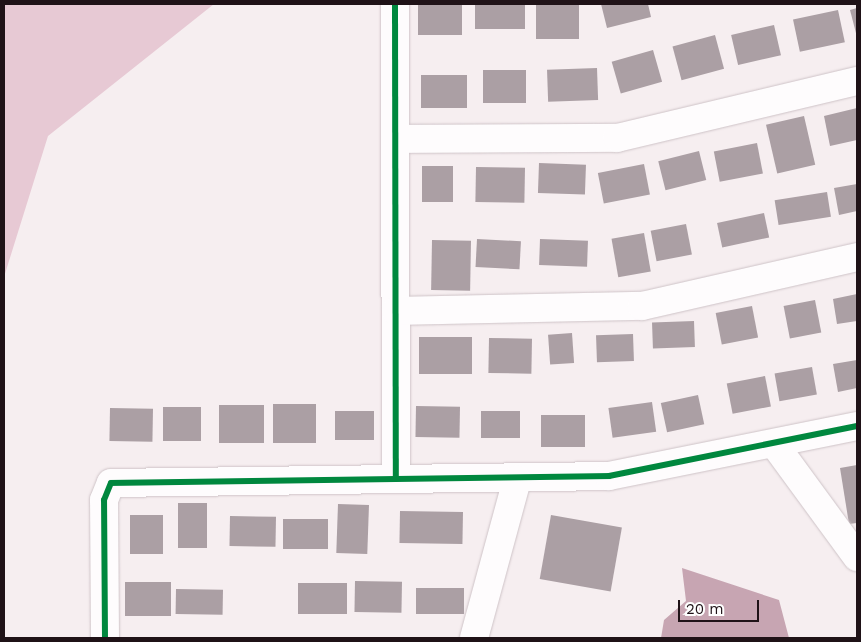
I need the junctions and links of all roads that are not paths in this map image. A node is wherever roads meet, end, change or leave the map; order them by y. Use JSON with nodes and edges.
{"nodes":[{"id":1,"x":395,"y":4,"type":"edge"},
{"id":2,"x":857,"y":82,"type":"edge"},
{"id":3,"x":396,"y":139,"type":"junction"},
{"id":4,"x":857,"y":257,"type":"edge"},
{"id":5,"x":396,"y":312,"type":"junction"},
{"id":6,"x":857,"y":426,"type":"edge"},
{"id":7,"x":775,"y":445,"type":"junction"},
{"id":8,"x":396,"y":478,"type":"junction"},
{"id":9,"x":517,"y":480,"type":"junction"},
{"id":10,"x":857,"y":557,"type":"edge"},
{"id":11,"x":106,"y":638,"type":"edge"},
{"id":12,"x":474,"y":638,"type":"edge"}],
"edges":[{"from":1,"to":3,"type":"street"},
{"from":2,"to":3,"type":"street"},
{"from":3,"to":5,"type":"street"},
{"from":4,"to":5,"type":"street"},
{"from":5,"to":8,"type":"street"},
{"from":6,"to":7,"type":"street"},
{"from":7,"to":9,"type":"street"},
{"from":7,"to":10,"type":"street"},
{"from":8,"to":9,"type":"street"},
{"from":8,"to":11,"type":"street"},
{"from":9,"to":12,"type":"street"}]}
